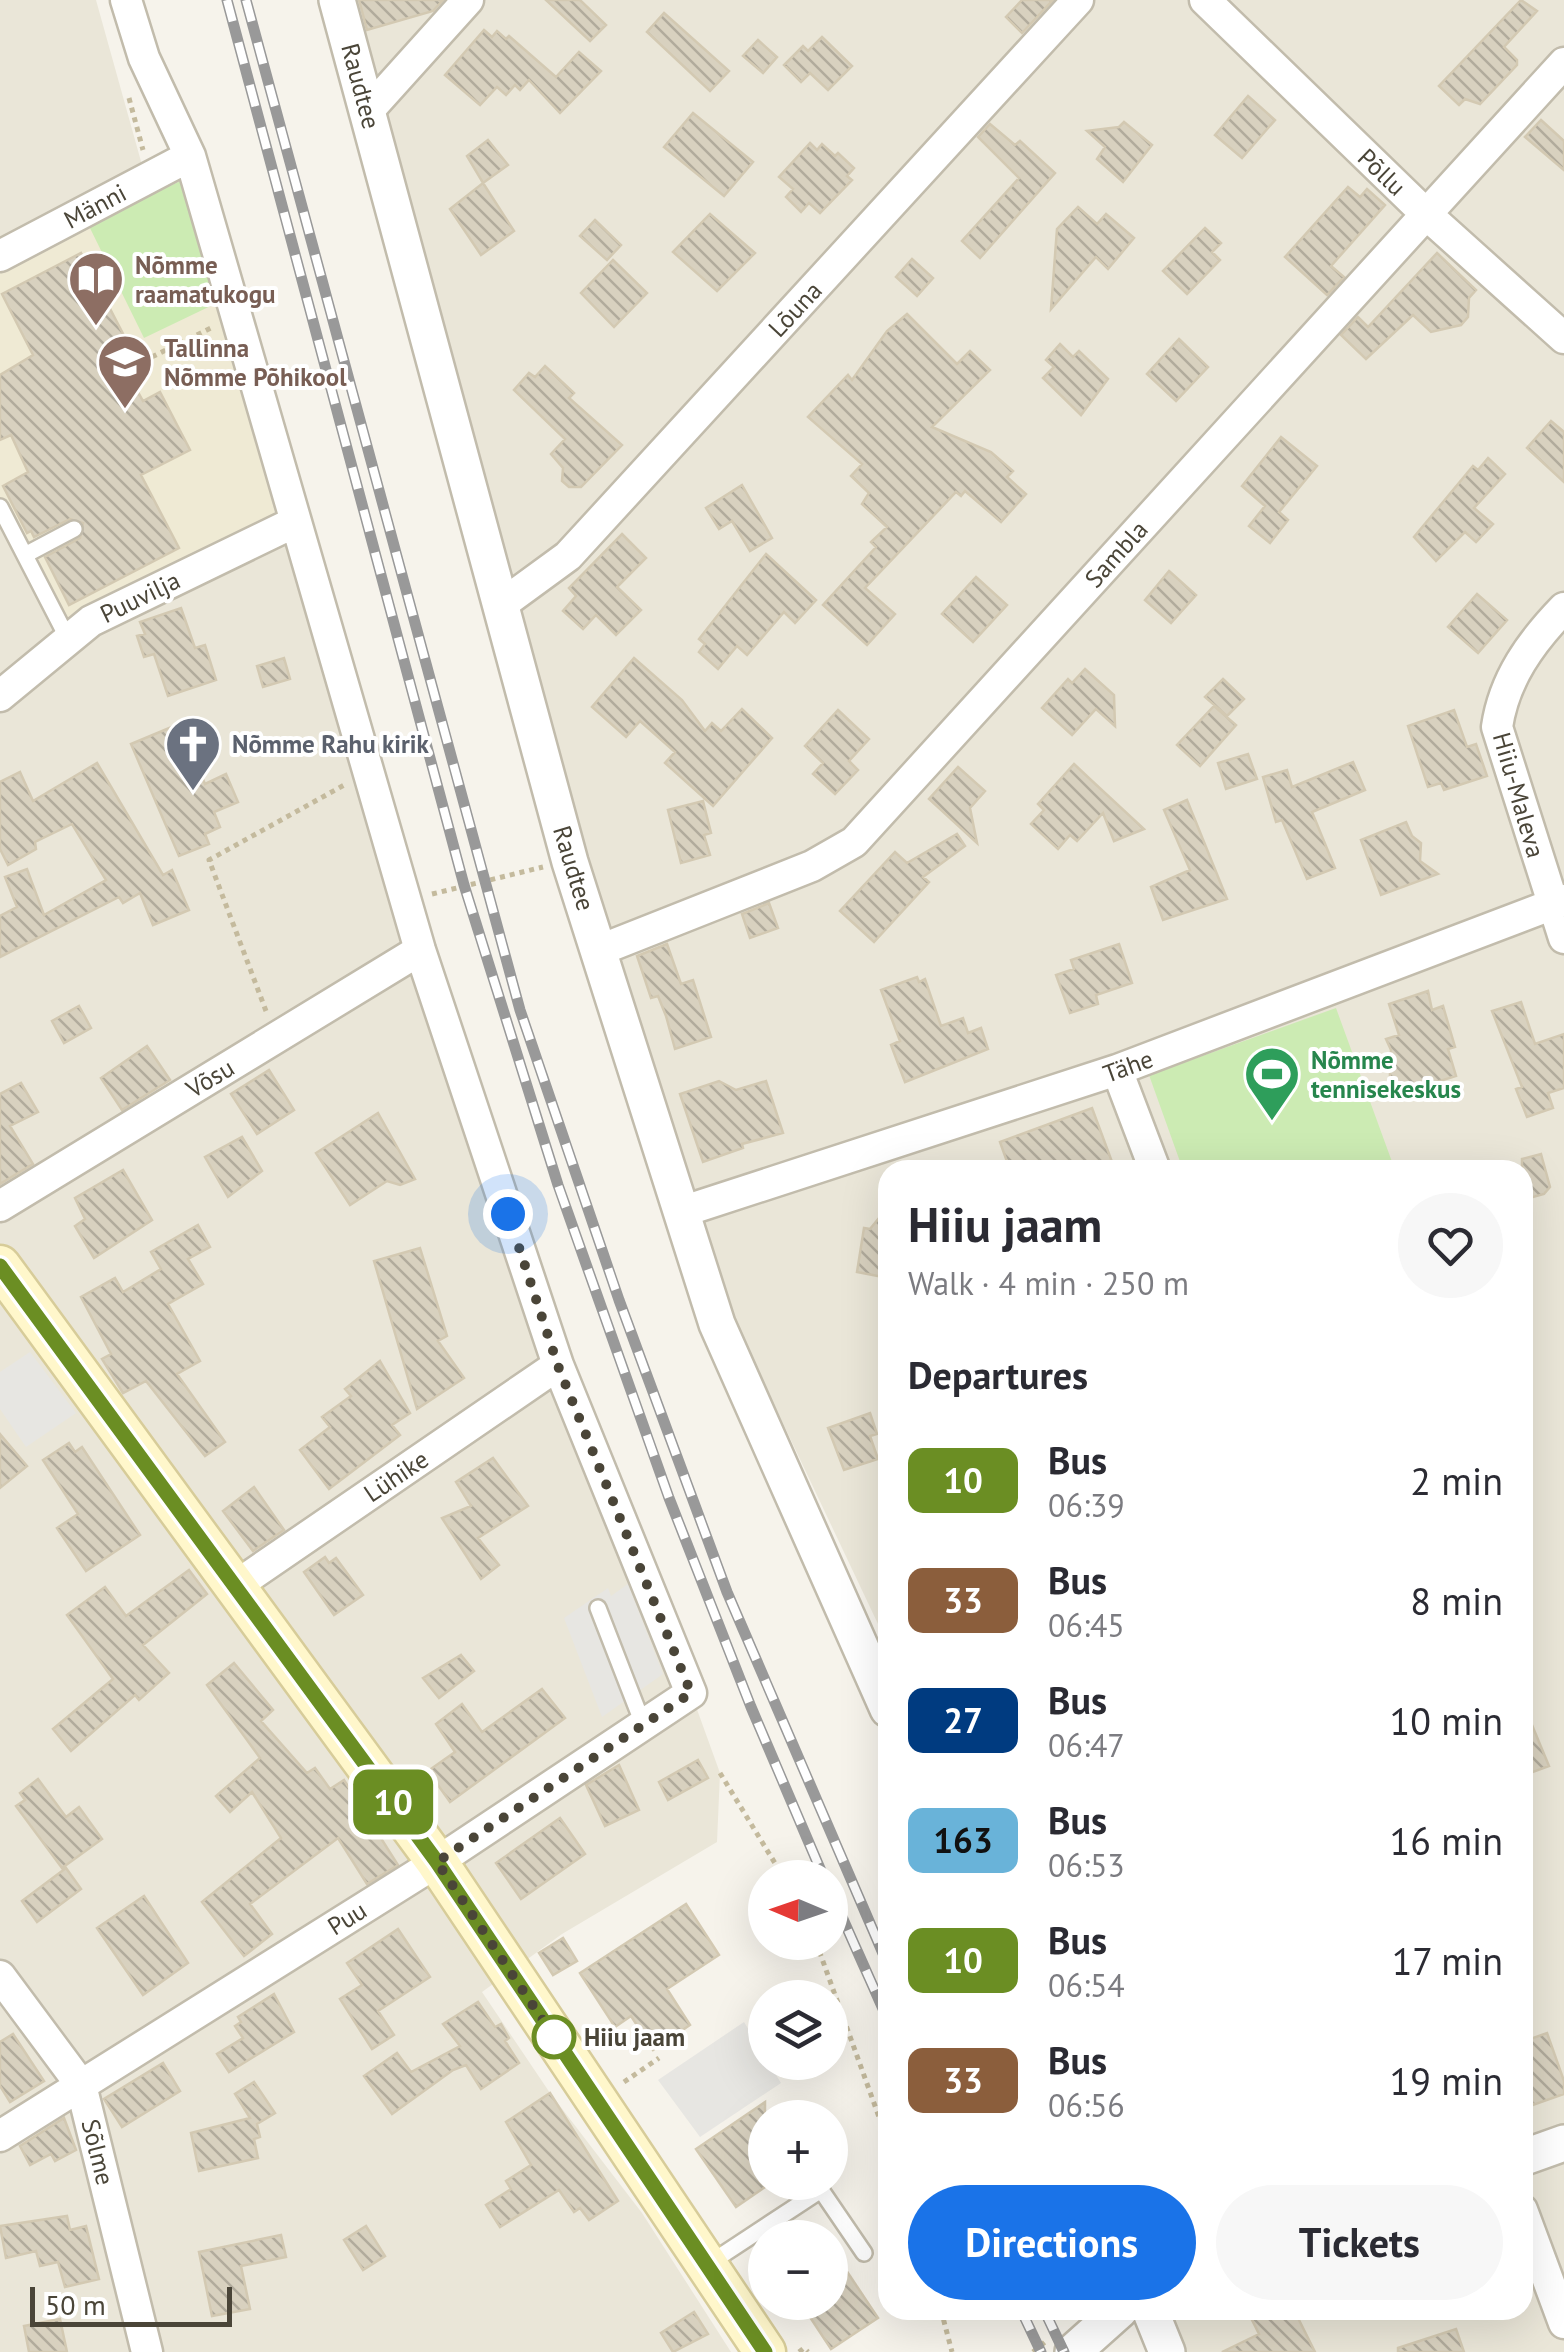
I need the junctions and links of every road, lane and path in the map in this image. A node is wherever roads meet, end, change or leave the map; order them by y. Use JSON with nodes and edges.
{"nodes":[{"id":1,"x":126,"y":0,"type":"edge"},
{"id":2,"x":337,"y":0,"type":"edge"},
{"id":3,"x":468,"y":0,"type":"edge"},
{"id":4,"x":1078,"y":0,"type":"edge"},
{"id":5,"x":1205,"y":0,"type":"edge"},
{"id":6,"x":1564,"y":63,"type":"edge"},
{"id":7,"x":368,"y":111,"type":"junction"},
{"id":8,"x":190,"y":156,"type":"junction"},
{"id":9,"x":1426,"y":214,"type":"junction"},
{"id":10,"x":0,"y":256,"type":"edge"},
{"id":11,"x":236,"y":316,"type":"junction"},
{"id":12,"x":1564,"y":338,"type":"edge"},
{"id":13,"x":126,"y":370,"type":"dead end"},
{"id":14,"x":0,"y":507,"type":"edge"},
{"id":15,"x":294,"y":522,"type":"junction"},
{"id":16,"x":74,"y":529,"type":"dead end"},
{"id":17,"x":25,"y":556,"type":"junction"},
{"id":18,"x":501,"y":605,"type":"junction"},
{"id":19,"x":1564,"y":608,"type":"edge"},
{"id":20,"x":68,"y":640,"type":"junction"},
{"id":21,"x":0,"y":696,"type":"edge"},
{"id":22,"x":367,"y":772,"type":"junction"},
{"id":23,"x":570,"y":862,"type":"junction"},
{"id":24,"x":464,"y":885,"type":"dead end"},
{"id":25,"x":1558,"y":902,"type":"edge"},
{"id":26,"x":1564,"y":938,"type":"edge"},
{"id":27,"x":420,"y":950,"type":"junction"},
{"id":28,"x":600,"y":950,"type":"junction"},
{"id":29,"x":276,"y":1038,"type":"junction"},
{"id":30,"x":1117,"y":1070,"type":"junction"},
{"id":31,"x":1150,"y":1160,"type":"edge"},
{"id":32,"x":0,"y":1206,"type":"edge"},
{"id":33,"x":684,"y":1211,"type":"junction"},
{"id":34,"x":6,"y":1288,"type":"edge"},
{"id":35,"x":558,"y":1366,"type":"junction"},
{"id":36,"x":234,"y":1587,"type":"junction"},
{"id":37,"x":598,"y":1608,"type":"dead end"},
{"id":38,"x":878,"y":1686,"type":"edge"},
{"id":39,"x":644,"y":1724,"type":"junction"},
{"id":40,"x":720,"y":1774,"type":"dead end"},
{"id":41,"x":773,"y":1860,"type":"edge"},
{"id":42,"x":437,"y":1862,"type":"junction"},
{"id":43,"x":822,"y":1960,"type":"edge"},
{"id":44,"x":0,"y":1976,"type":"edge"},
{"id":45,"x":81,"y":2084,"type":"junction"},
{"id":46,"x":878,"y":2114,"type":"edge"},
{"id":47,"x":0,"y":2136,"type":"edge"},
{"id":48,"x":1564,"y":2143,"type":"edge"},
{"id":49,"x":1533,"y":2154,"type":"edge"},
{"id":50,"x":1533,"y":2240,"type":"edge"},
{"id":51,"x":864,"y":2253,"type":"dead end"},
{"id":52,"x":706,"y":2265,"type":"junction"},
{"id":53,"x":944,"y":2320,"type":"edge"},
{"id":54,"x":1109,"y":2320,"type":"edge"},
{"id":55,"x":1154,"y":2320,"type":"edge"},
{"id":56,"x":1564,"y":2323,"type":"edge"},
{"id":57,"x":147,"y":2352,"type":"edge"},
{"id":58,"x":766,"y":2352,"type":"edge"},
{"id":59,"x":799,"y":2352,"type":"edge"},
{"id":60,"x":808,"y":2352,"type":"edge"},
{"id":61,"x":952,"y":2352,"type":"edge"},
{"id":62,"x":1073,"y":2352,"type":"edge"},
{"id":63,"x":1167,"y":2352,"type":"edge"}],
"edges":[{"from":1,"to":8,"type":"street"},
{"from":2,"to":7,"type":"street","name":"Raudtee"},
{"from":3,"to":7,"type":"street"},
{"from":4,"to":18,"type":"street","name":"Lõuna"},
{"from":5,"to":9,"type":"street","name":"Põllu"},
{"from":6,"to":9,"type":"street","name":"Sambla"},
{"from":7,"to":18,"type":"street","name":"Raudtee"},
{"from":8,"to":10,"type":"street","name":"Männi"},
{"from":8,"to":11,"type":"street"},
{"from":9,"to":12,"type":"street","name":"Põllu"},
{"from":9,"to":28,"type":"street","name":"Sambla"},
{"from":11,"to":13,"type":"path"},
{"from":11,"to":15,"type":"street"},
{"from":14,"to":17,"type":"lane"},
{"from":15,"to":20,"type":"street","name":"Puuvilja"},
{"from":15,"to":22,"type":"street"},
{"from":16,"to":17,"type":"lane"},
{"from":17,"to":20,"type":"lane"},
{"from":18,"to":23,"type":"street","name":"Raudtee"},
{"from":19,"to":25,"type":"street","name":"Hiiu-Maleva"},
{"from":20,"to":21,"type":"street","name":"Puuvilja"},
{"from":22,"to":27,"type":"street"},
{"from":22,"to":29,"type":"path"},
{"from":23,"to":24,"type":"path"},
{"from":23,"to":28,"type":"street","name":"Raudtee"},
{"from":25,"to":26,"type":"street","name":"Hiiu-Maleva"},
{"from":25,"to":30,"type":"street","name":"Tähe"},
{"from":27,"to":29,"type":"street","name":"Võsu"},
{"from":27,"to":35,"type":"street"},
{"from":28,"to":33,"type":"street","name":"Raudtee"},
{"from":29,"to":32,"type":"street","name":"Võsu"},
{"from":30,"to":31,"type":"street"},
{"from":30,"to":33,"type":"street","name":"Tähe"},
{"from":33,"to":38,"type":"street","name":"Raudtee"},
{"from":34,"to":36,"type":"main road"},
{"from":35,"to":36,"type":"street","name":"Lühike"},
{"from":35,"to":39,"type":"street","name":"Puu"},
{"from":36,"to":42,"type":"main road"},
{"from":37,"to":39,"type":"lane"},
{"from":39,"to":42,"type":"street","name":"Puu"},
{"from":40,"to":41,"type":"path"},
{"from":42,"to":45,"type":"street","name":"Puu"},
{"from":42,"to":52,"type":"main road"},
{"from":43,"to":46,"type":"path"},
{"from":44,"to":45,"type":"street","name":"Sõlme"},
{"from":45,"to":47,"type":"street","name":"Puu"},
{"from":45,"to":57,"type":"street","name":"Sõlme"},
{"from":48,"to":49,"type":"street"},
{"from":50,"to":56,"type":"street"},
{"from":51,"to":52,"type":"lane"},
{"from":52,"to":58,"type":"main road"},
{"from":53,"to":61,"type":"path"},
{"from":54,"to":62,"type":"street"},
{"from":55,"to":63,"type":"street"},
{"from":59,"to":60,"type":"path"}]}
